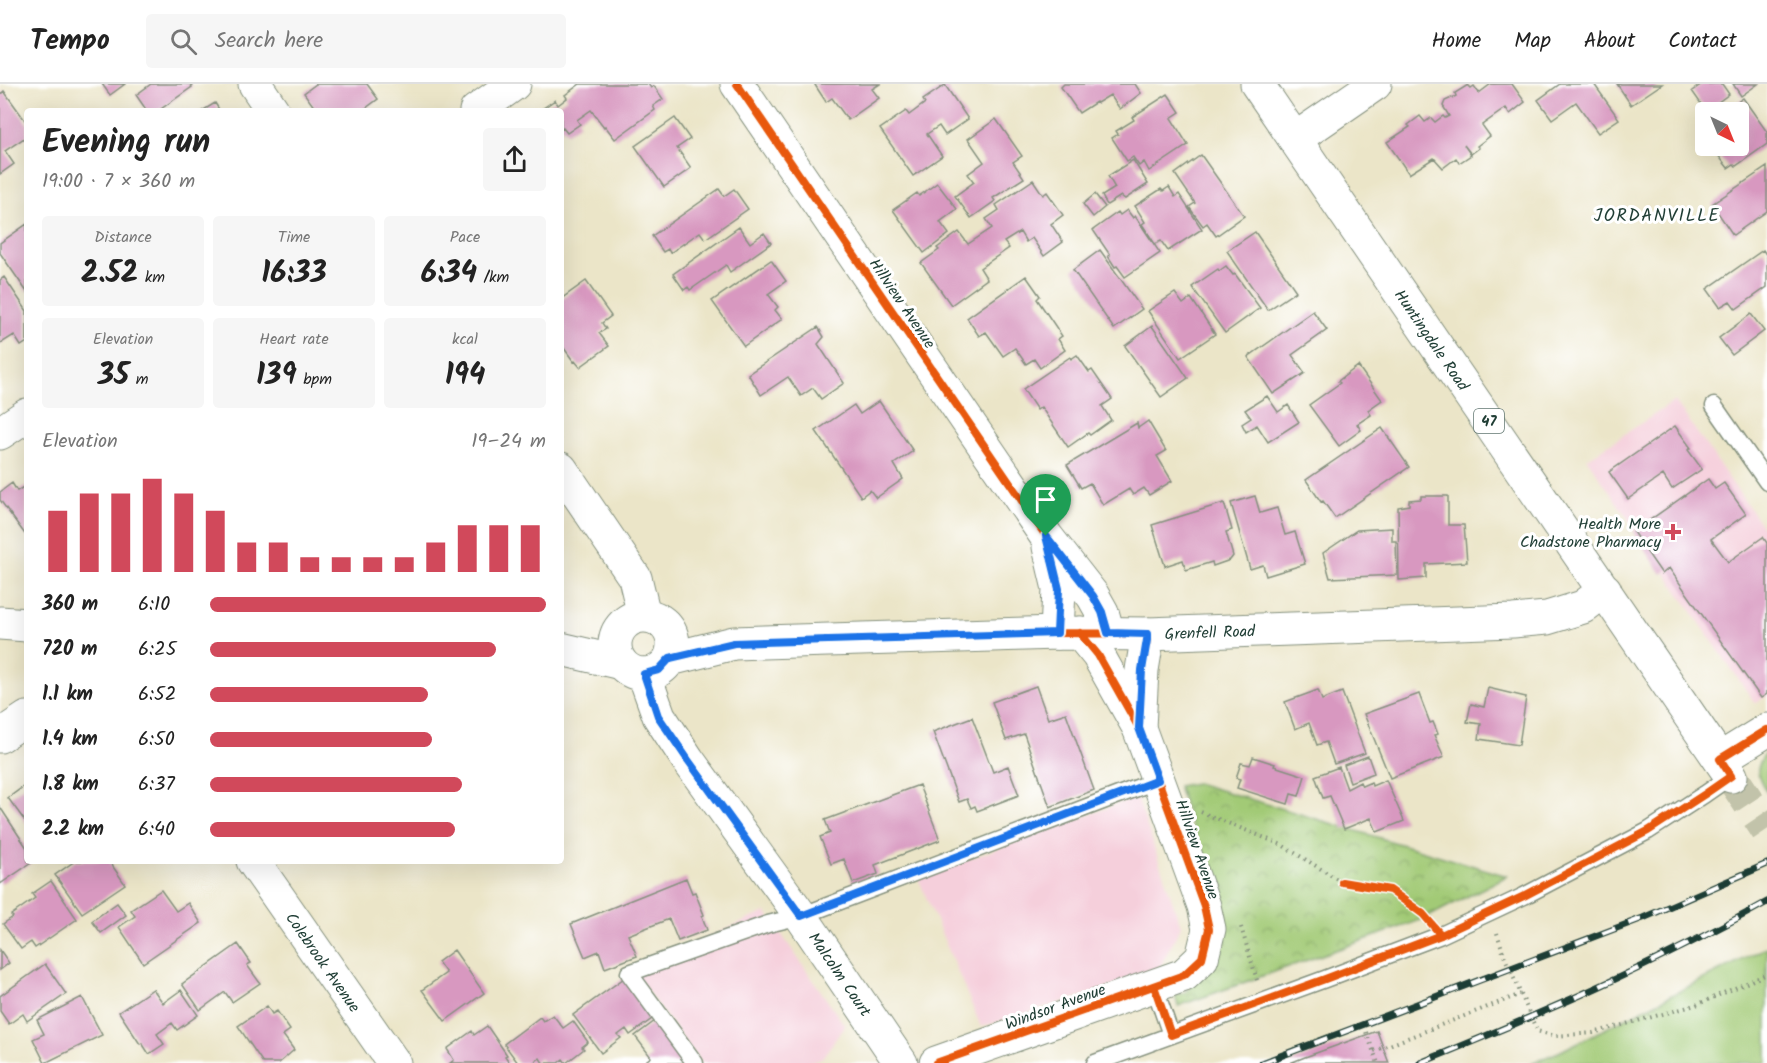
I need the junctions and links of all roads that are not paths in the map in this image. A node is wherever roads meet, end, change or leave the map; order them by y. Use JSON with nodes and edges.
{"nodes":[{"id":1,"x":255,"y":84,"type":"edge"},
{"id":2,"x":514,"y":84,"type":"edge"},
{"id":3,"x":737,"y":84,"type":"edge"},
{"id":4,"x":1257,"y":84,"type":"edge"},
{"id":5,"x":1375,"y":84,"type":"edge"},
{"id":6,"x":271,"y":108,"type":"edge"},
{"id":7,"x":480,"y":108,"type":"edge"},
{"id":8,"x":1295,"y":139,"type":"junction"},
{"id":9,"x":1714,"y":406,"type":"dead end"},
{"id":10,"x":24,"y":417,"type":"edge"},
{"id":11,"x":0,"y":433,"type":"edge"},
{"id":12,"x":564,"y":472,"type":"edge"},
{"id":13,"x":1767,"y":482,"type":"edge"},
{"id":14,"x":1046,"y":536,"type":"junction"},
{"id":15,"x":1605,"y":590,"type":"junction"},
{"id":16,"x":0,"y":623,"type":"edge"},
{"id":17,"x":24,"y":625,"type":"edge"},
{"id":18,"x":1082,"y":633,"type":"junction"},
{"id":19,"x":1148,"y":634,"type":"junction"},
{"id":20,"x":644,"y":646,"type":"junction"},
{"id":21,"x":564,"y":649,"type":"edge"},
{"id":22,"x":1139,"y":728,"type":"junction"},
{"id":23,"x":1767,"y":730,"type":"edge"},
{"id":24,"x":1725,"y":767,"type":"junction"},
{"id":25,"x":1162,"y":789,"type":"junction"},
{"id":26,"x":255,"y":864,"type":"edge"},
{"id":27,"x":801,"y":916,"type":"junction"},
{"id":28,"x":1169,"y":980,"type":"junction"},
{"id":29,"x":1172,"y":1035,"type":"junction"},
{"id":30,"x":394,"y":1063,"type":"edge"},
{"id":31,"x":695,"y":1063,"type":"edge"},
{"id":32,"x":901,"y":1063,"type":"edge"},
{"id":33,"x":936,"y":1063,"type":"edge"},
{"id":34,"x":1095,"y":1063,"type":"edge"}],
"edges":[{"from":1,"to":6,"type":"street"},
{"from":2,"to":7,"type":"street"},
{"from":3,"to":14,"type":"street","name":"Hillview Avenue"},
{"from":4,"to":8,"type":"street","name":"Huntingdale Road","number":"47"},
{"from":5,"to":8,"type":"street"},
{"from":8,"to":15,"type":"street","name":"Huntingdale Road","number":"47"},
{"from":9,"to":13,"type":"lane"},
{"from":10,"to":11,"type":"street"},
{"from":12,"to":20,"type":"street","name":"Malcolm Court"},
{"from":14,"to":18,"type":"street","name":"Hillview Avenue"},
{"from":14,"to":18,"type":"street","name":"Hillview Avenue"},
{"from":15,"to":19,"type":"street","name":"Grenfell Road"},
{"from":15,"to":24,"type":"street","name":"Huntingdale Road","number":"47"},
{"from":16,"to":17,"type":"street"},
{"from":18,"to":19,"type":"street","name":"Grenfell Road"},
{"from":18,"to":20,"type":"street","name":"Grenfell Road"},
{"from":18,"to":22,"type":"street","name":"Hillview Avenue"},
{"from":19,"to":22,"type":"street","name":"Hillview Avenue"},
{"from":20,"to":21,"type":"street","name":"Grenfell Road"},
{"from":20,"to":27,"type":"street","name":"Malcolm Court"},
{"from":22,"to":25,"type":"street","name":"Hillview Avenue"},
{"from":23,"to":24,"type":"street"},
{"from":24,"to":29,"type":"lane"},
{"from":25,"to":27,"type":"lane"},
{"from":25,"to":28,"type":"street","name":"Hillview Avenue"},
{"from":26,"to":30,"type":"street","name":"Colebrook Avenue"},
{"from":27,"to":31,"type":"lane"},
{"from":27,"to":32,"type":"street","name":"Malcolm Court"},
{"from":28,"to":29,"type":"lane"},
{"from":28,"to":33,"type":"street","name":"Windsor Avenue"},
{"from":29,"to":34,"type":"lane"}]}
